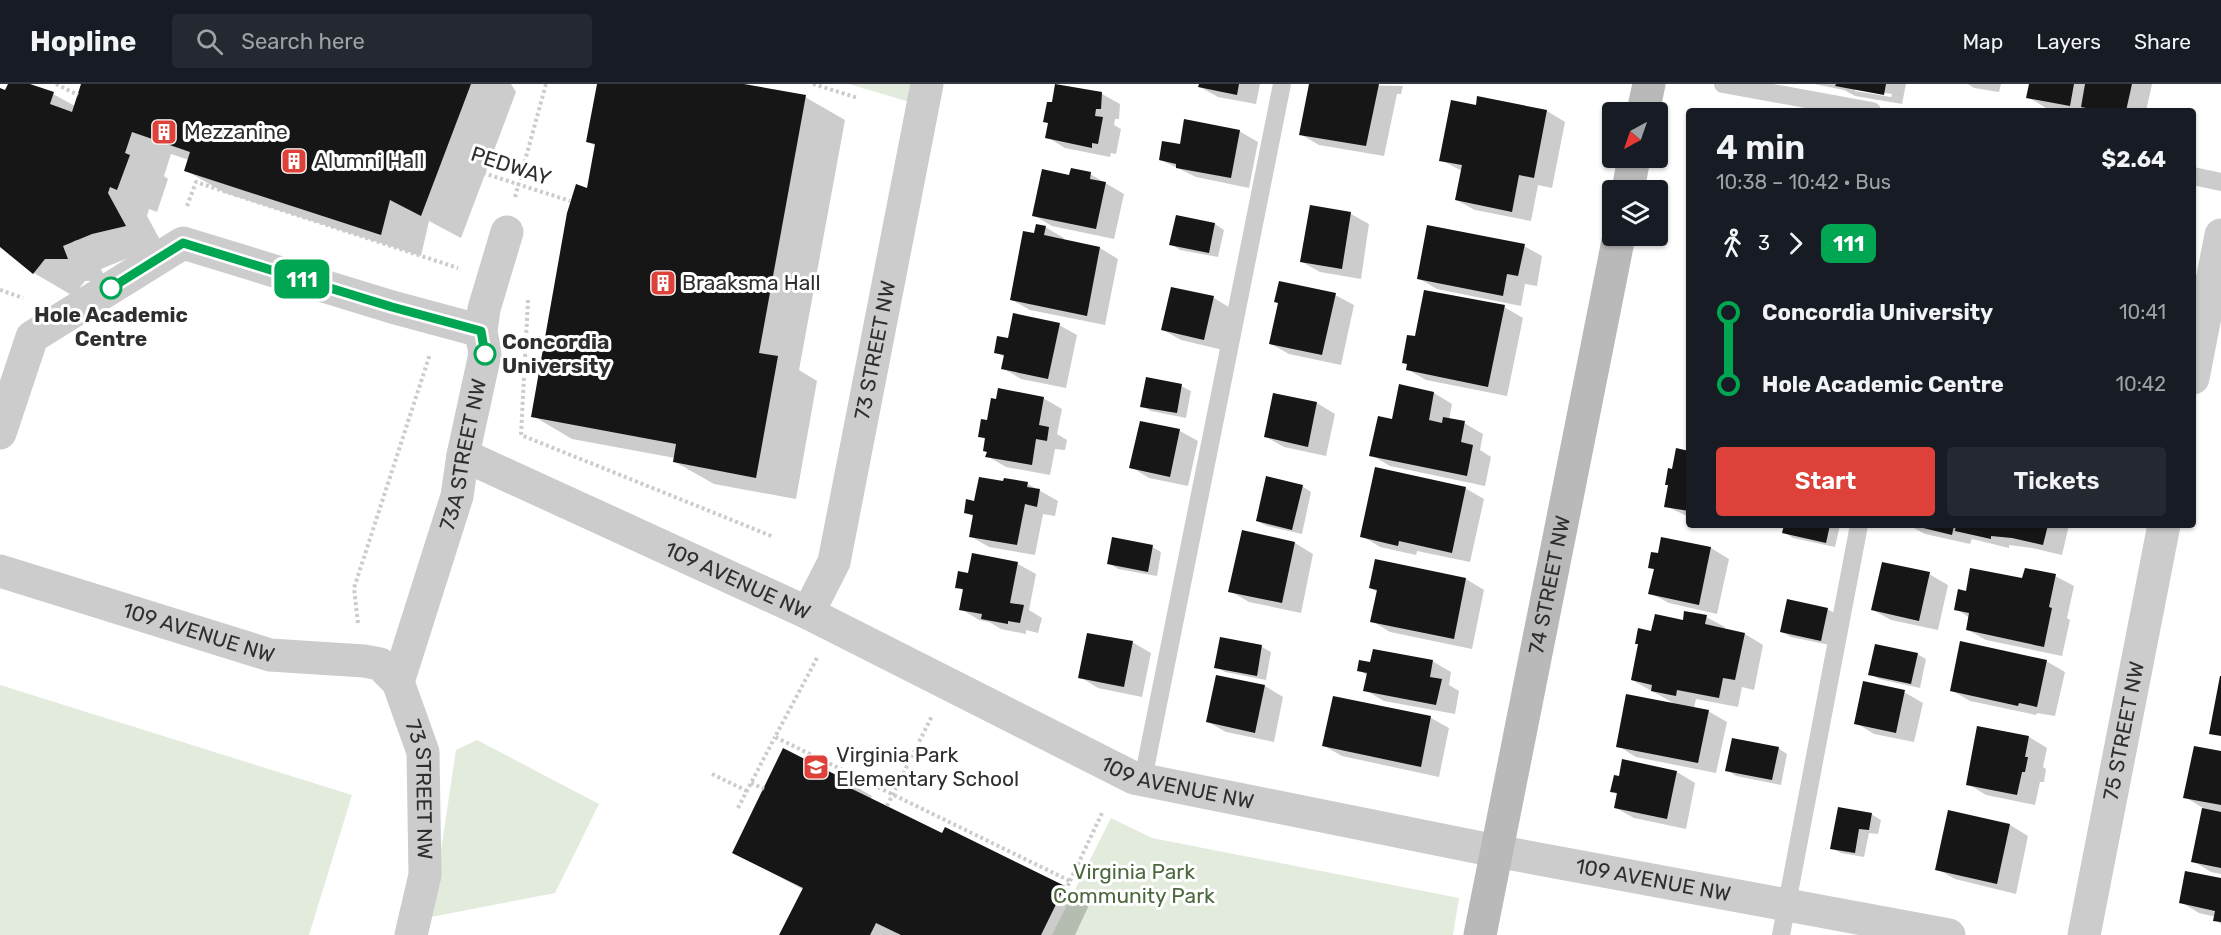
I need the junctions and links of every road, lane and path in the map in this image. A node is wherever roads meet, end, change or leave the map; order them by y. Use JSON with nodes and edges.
{"nodes":[{"id":1,"x":56,"y":84,"type":"edge"},
{"id":2,"x":546,"y":84,"type":"edge"},
{"id":3,"x":813,"y":84,"type":"edge"},
{"id":4,"x":927,"y":84,"type":"edge"},
{"id":5,"x":1282,"y":84,"type":"edge"},
{"id":6,"x":1649,"y":84,"type":"edge"},
{"id":7,"x":1723,"y":84,"type":"edge"},
{"id":8,"x":78,"y":95,"type":"dead end"},
{"id":9,"x":858,"y":98,"type":"dead end"},
{"id":10,"x":1645,"y":102,"type":"edge"},
{"id":11,"x":1855,"y":108,"type":"edge"},
{"id":12,"x":443,"y":159,"type":"dead end"},
{"id":13,"x":2196,"y":177,"type":"edge"},
{"id":14,"x":2221,"y":182,"type":"edge"},
{"id":15,"x":570,"y":201,"type":"dead end"},
{"id":16,"x":507,"y":232,"type":"joint"},
{"id":17,"x":2221,"y":235,"type":"edge"},
{"id":18,"x":75,"y":241,"type":"dead end"},
{"id":19,"x":391,"y":246,"type":"dead end"},
{"id":20,"x":1617,"y":246,"type":"edge"},
{"id":21,"x":87,"y":266,"type":"dead end"},
{"id":22,"x":493,"y":280,"type":"junction"},
{"id":23,"x":441,"y":321,"type":"junction"},
{"id":24,"x":481,"y":331,"type":"junction"},
{"id":25,"x":2196,"y":363,"type":"edge"},
{"id":26,"x":0,"y":433,"type":"edge"},
{"id":27,"x":463,"y":455,"type":"junction"},
{"id":28,"x":1858,"y":528,"type":"edge"},
{"id":29,"x":2163,"y":528,"type":"edge"},
{"id":30,"x":774,"y":537,"type":"dead end"},
{"id":31,"x":0,"y":571,"type":"edge"},
{"id":32,"x":820,"y":619,"type":"junction"},
{"id":33,"x":364,"y":661,"type":"junction"},
{"id":34,"x":398,"y":682,"type":"junction"},
{"id":35,"x":948,"y":683,"type":"junction"},
{"id":36,"x":775,"y":737,"type":"junction"},
{"id":37,"x":712,"y":774,"type":"dead end"},
{"id":38,"x":1143,"y":779,"type":"junction"},
{"id":39,"x":751,"y":783,"type":"junction"},
{"id":40,"x":764,"y":789,"type":"dead end"},
{"id":41,"x":747,"y":791,"type":"junction"},
{"id":42,"x":893,"y":794,"type":"junction"},
{"id":43,"x":887,"y":806,"type":"dead end"},
{"id":44,"x":738,"y":808,"type":"dead end"},
{"id":45,"x":1103,"y":811,"type":"dead end"},
{"id":46,"x":1496,"y":851,"type":"junction"},
{"id":47,"x":1070,"y":881,"type":"junction"},
{"id":48,"x":1784,"y":920,"type":"edge"},
{"id":49,"x":411,"y":935,"type":"edge"},
{"id":50,"x":1045,"y":935,"type":"edge"},
{"id":51,"x":1480,"y":935,"type":"edge"},
{"id":52,"x":1949,"y":935,"type":"edge"},
{"id":53,"x":2084,"y":935,"type":"edge"}],
"edges":[{"from":1,"to":8,"type":"path"},
{"from":2,"to":16,"type":"path"},
{"from":3,"to":9,"type":"path"},
{"from":4,"to":32,"type":"street","name":"73 STREET NW"},
{"from":5,"to":38,"type":"lane"},
{"from":6,"to":10,"type":"street"},
{"from":7,"to":11,"type":"lane"},
{"from":12,"to":15,"type":"path","name":"PEDWAY"},
{"from":13,"to":14,"type":"lane"},
{"from":16,"to":22,"type":"street","name":"73A STREET NW"},
{"from":17,"to":25,"type":"street"},
{"from":18,"to":21,"type":"path"},
{"from":19,"to":23,"type":"path"},
{"from":20,"to":46,"type":"street","name":"74 STREET NW"},
{"from":22,"to":24,"type":"street","name":"73A STREET NW"},
{"from":22,"to":30,"type":"path"},
{"from":23,"to":24,"type":"street"},
{"from":23,"to":26,"type":"street"},
{"from":23,"to":33,"type":"path"},
{"from":24,"to":27,"type":"street","name":"73A STREET NW"},
{"from":27,"to":32,"type":"street","name":"109 AVENUE NW"},
{"from":27,"to":34,"type":"street","name":"73A STREET NW"},
{"from":28,"to":48,"type":"lane"},
{"from":29,"to":53,"type":"street","name":"75 STREET NW"},
{"from":31,"to":33,"type":"street","name":"109 AVENUE NW"},
{"from":32,"to":35,"type":"street","name":"109 AVENUE NW"},
{"from":32,"to":36,"type":"path"},
{"from":33,"to":34,"type":"street","name":"109 AVENUE NW"},
{"from":34,"to":49,"type":"street","name":"73 STREET NW"},
{"from":35,"to":38,"type":"street","name":"109 AVENUE NW"},
{"from":35,"to":42,"type":"path"},
{"from":36,"to":39,"type":"path"},
{"from":36,"to":42,"type":"path"},
{"from":37,"to":41,"type":"path"},
{"from":38,"to":46,"type":"street","name":"109 AVENUE NW"},
{"from":39,"to":40,"type":"path"},
{"from":39,"to":41,"type":"path"},
{"from":41,"to":44,"type":"path"},
{"from":42,"to":43,"type":"path"},
{"from":42,"to":47,"type":"path"},
{"from":45,"to":47,"type":"path"},
{"from":46,"to":48,"type":"street","name":"109 AVENUE NW"},
{"from":46,"to":51,"type":"street","name":"74 STREET NW"},
{"from":47,"to":50,"type":"path"},
{"from":48,"to":52,"type":"street","name":"109 AVENUE NW"}]}
